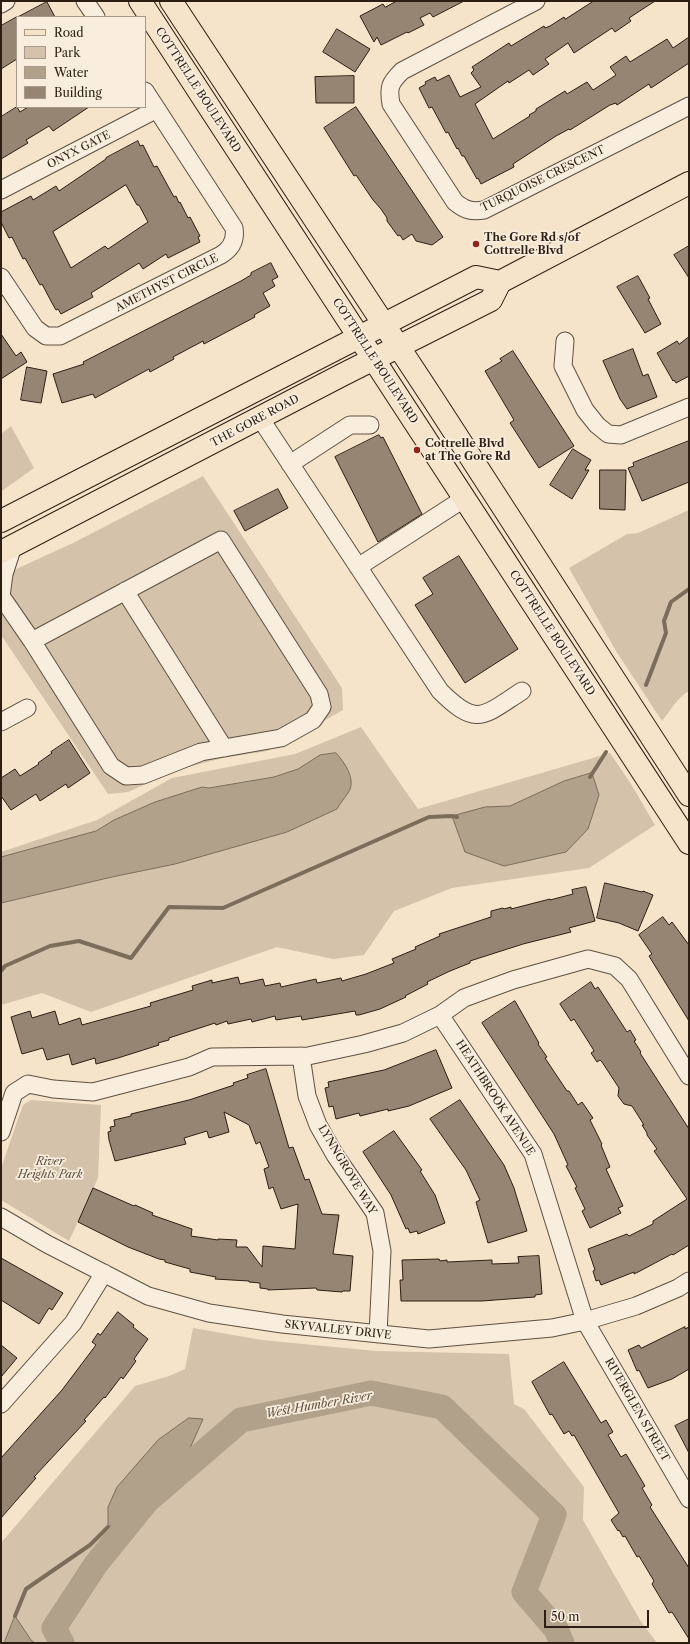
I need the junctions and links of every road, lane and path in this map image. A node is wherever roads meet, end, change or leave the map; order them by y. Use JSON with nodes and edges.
{"nodes":[{"id":1,"x":6,"y":1,"type":"edge"},
{"id":2,"x":85,"y":1,"type":"edge"},
{"id":3,"x":140,"y":1,"type":"edge"},
{"id":4,"x":172,"y":1,"type":"edge"},
{"id":5,"x":536,"y":1,"type":"edge"},
{"id":6,"x":1,"y":4,"type":"edge"},
{"id":7,"x":95,"y":16,"type":"edge"},
{"id":8,"x":146,"y":92,"type":"edge"},
{"id":9,"x":689,"y":106,"type":"edge"},
{"id":10,"x":157,"y":109,"type":"junction"},
{"id":11,"x":689,"y":183,"type":"edge"},
{"id":12,"x":1,"y":190,"type":"edge"},
{"id":13,"x":1,"y":277,"type":"edge"},
{"id":14,"x":500,"y":282,"type":"junction"},
{"id":15,"x":383,"y":324,"type":"junction"},
{"id":16,"x":359,"y":337,"type":"junction"},
{"id":17,"x":565,"y":341,"type":"dead end"},
{"id":18,"x":398,"y":347,"type":"junction"},
{"id":19,"x":374,"y":359,"type":"junction"},
{"id":20,"x":689,"y":407,"type":"edge"},
{"id":21,"x":260,"y":418,"type":"junction"},
{"id":22,"x":370,"y":425,"type":"dead end"},
{"id":23,"x":290,"y":464,"type":"junction"},
{"id":24,"x":465,"y":498,"type":"junction"},
{"id":25,"x":1,"y":521,"type":"edge"},
{"id":26,"x":6,"y":546,"type":"edge"},
{"id":27,"x":358,"y":567,"type":"junction"},
{"id":28,"x":126,"y":591,"type":"junction"},
{"id":29,"x":1,"y":596,"type":"edge"},
{"id":30,"x":32,"y":641,"type":"junction"},
{"id":31,"x":522,"y":691,"type":"dead end"},
{"id":32,"x":27,"y":708,"type":"dead end"},
{"id":33,"x":1,"y":722,"type":"edge"},
{"id":34,"x":224,"y":748,"type":"junction"},
{"id":35,"x":689,"y":795,"type":"edge"},
{"id":36,"x":689,"y":843,"type":"edge"},
{"id":37,"x":440,"y":1015,"type":"junction"},
{"id":38,"x":301,"y":1056,"type":"junction"},
{"id":39,"x":689,"y":1076,"type":"edge"},
{"id":40,"x":1,"y":1132,"type":"edge"},
{"id":41,"x":1,"y":1217,"type":"edge"},
{"id":42,"x":104,"y":1273,"type":"junction"},
{"id":43,"x":689,"y":1281,"type":"edge"},
{"id":44,"x":585,"y":1321,"type":"junction"},
{"id":45,"x":378,"y":1334,"type":"junction"},
{"id":46,"x":1,"y":1404,"type":"edge"},
{"id":47,"x":688,"y":1493,"type":"edge"}],
"edges":[{"from":1,"to":6,"type":"street"},
{"from":2,"to":7,"type":"street"},
{"from":3,"to":16,"type":"main road","name":"COTTRELLE BOULEVARD"},
{"from":4,"to":15,"type":"main road"},
{"from":5,"to":9,"type":"street","name":"TURQUOISE CRESCENT"},
{"from":8,"to":10,"type":"street","name":"AMETHYST CIRCLE"},
{"from":10,"to":12,"type":"street","name":"ONYX GATE"},
{"from":10,"to":13,"type":"street","name":"AMETHYST CIRCLE"},
{"from":11,"to":14,"type":"main road"},
{"from":14,"to":15,"type":"main road"},
{"from":14,"to":18,"type":"main road","name":"THE GORE ROAD"},
{"from":15,"to":16,"type":"main road"},
{"from":15,"to":18,"type":"main road"},
{"from":16,"to":19,"type":"main road","name":"COTTRELLE BOULEVARD"},
{"from":16,"to":25,"type":"main road"},
{"from":17,"to":20,"type":"street"},
{"from":18,"to":19,"type":"main road","name":"THE GORE ROAD"},
{"from":18,"to":35,"type":"main road"},
{"from":19,"to":21,"type":"main road","name":"THE GORE ROAD"},
{"from":19,"to":24,"type":"main road","name":"COTTRELLE BOULEVARD"},
{"from":21,"to":23,"type":"street"},
{"from":21,"to":26,"type":"main road","name":"THE GORE ROAD"},
{"from":22,"to":23,"type":"street"},
{"from":23,"to":27,"type":"street"},
{"from":24,"to":27,"type":"street"},
{"from":24,"to":36,"type":"main road","name":"COTTRELLE BOULEVARD"},
{"from":26,"to":29,"type":"street"},
{"from":27,"to":31,"type":"street"},
{"from":28,"to":30,"type":"street"},
{"from":28,"to":34,"type":"street"},
{"from":28,"to":34,"type":"street"},
{"from":29,"to":30,"type":"street"},
{"from":30,"to":34,"type":"street"},
{"from":32,"to":33,"type":"street"},
{"from":37,"to":38,"type":"street"},
{"from":37,"to":39,"type":"street"},
{"from":37,"to":44,"type":"street","name":"HEATHBROOK AVENUE"},
{"from":38,"to":40,"type":"street"},
{"from":38,"to":45,"type":"street","name":"LYNNGROVE WAY"},
{"from":41,"to":42,"type":"street","name":"SKYVALLEY DRIVE"},
{"from":42,"to":45,"type":"street","name":"SKYVALLEY DRIVE"},
{"from":42,"to":46,"type":"street"},
{"from":43,"to":44,"type":"street","name":"SKYVALLEY DRIVE"},
{"from":44,"to":45,"type":"street","name":"SKYVALLEY DRIVE"},
{"from":44,"to":47,"type":"street","name":"RIVERGLEN STREET"}]}
